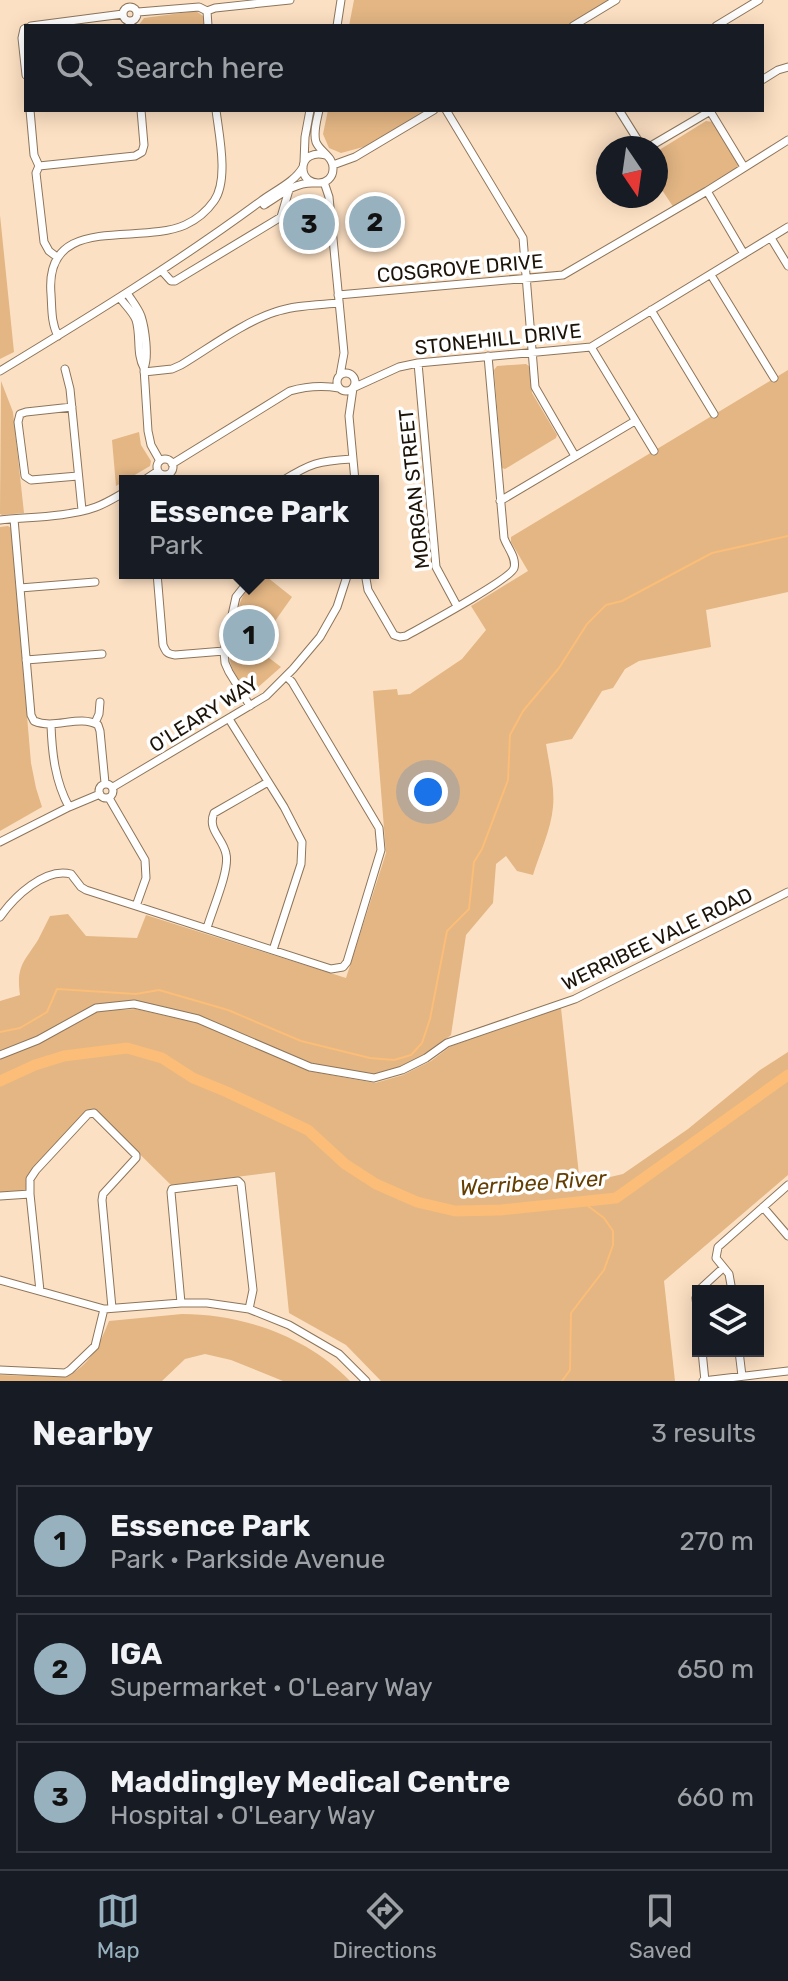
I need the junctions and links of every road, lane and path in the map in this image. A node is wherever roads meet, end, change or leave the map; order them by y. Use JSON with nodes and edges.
{"nodes":[{"id":1,"x":290,"y":0,"type":"edge"},
{"id":2,"x":341,"y":0,"type":"edge"},
{"id":3,"x":616,"y":0,"type":"edge"},
{"id":4,"x":759,"y":0,"type":"edge"},
{"id":5,"x":129,"y":3,"type":"edge"},
{"id":6,"x":207,"y":11,"type":"junction"},
{"id":7,"x":138,"y":12,"type":"junction"},
{"id":8,"x":123,"y":14,"type":"junction"},
{"id":9,"x":131,"y":23,"type":"edge"},
{"id":10,"x":50,"y":24,"type":"edge"},
{"id":11,"x":208,"y":24,"type":"edge"},
{"id":12,"x":337,"y":24,"type":"edge"},
{"id":13,"x":576,"y":24,"type":"edge"},
{"id":14,"x":719,"y":24,"type":"edge"},
{"id":15,"x":24,"y":29,"type":"edge"},
{"id":16,"x":24,"y":56,"type":"edge"},
{"id":17,"x":788,"y":67,"type":"edge"},
{"id":18,"x":764,"y":79,"type":"edge"},
{"id":19,"x":30,"y":112,"type":"edge"},
{"id":20,"x":141,"y":112,"type":"edge"},
{"id":21,"x":216,"y":112,"type":"edge"},
{"id":22,"x":310,"y":112,"type":"edge"},
{"id":23,"x":319,"y":112,"type":"edge"},
{"id":24,"x":431,"y":112,"type":"edge"},
{"id":25,"x":447,"y":112,"type":"edge"},
{"id":26,"x":620,"y":112,"type":"edge"},
{"id":27,"x":709,"y":112,"type":"edge"},
{"id":28,"x":712,"y":112,"type":"edge"},
{"id":29,"x":788,"y":140,"type":"edge"},
{"id":30,"x":325,"y":155,"type":"junction"},
{"id":31,"x":304,"y":165,"type":"junction"},
{"id":32,"x":333,"y":165,"type":"junction"},
{"id":33,"x":39,"y":166,"type":"junction"},
{"id":34,"x":744,"y":167,"type":"junction"},
{"id":35,"x":324,"y":182,"type":"junction"},
{"id":36,"x":314,"y":183,"type":"junction"},
{"id":37,"x":289,"y":190,"type":"junction"},
{"id":38,"x":707,"y":191,"type":"junction"},
{"id":39,"x":241,"y":217,"type":"junction"},
{"id":40,"x":788,"y":227,"type":"edge"},
{"id":41,"x":771,"y":238,"type":"junction"},
{"id":42,"x":744,"y":254,"type":"junction"},
{"id":43,"x":57,"y":257,"type":"junction"},
{"id":44,"x":788,"y":266,"type":"edge"},
{"id":45,"x":162,"y":271,"type":"junction"},
{"id":46,"x":711,"y":275,"type":"junction"},
{"id":47,"x":527,"y":279,"type":"junction"},
{"id":48,"x":123,"y":296,"type":"junction"},
{"id":49,"x":338,"y":299,"type":"junction"},
{"id":50,"x":651,"y":310,"type":"junction"},
{"id":51,"x":61,"y":334,"type":"junction"},
{"id":52,"x":591,"y":347,"type":"junction"},
{"id":53,"x":532,"y":352,"type":"junction"},
{"id":54,"x":344,"y":353,"type":"junction"},
{"id":55,"x":488,"y":356,"type":"junction"},
{"id":56,"x":418,"y":363,"type":"junction"},
{"id":57,"x":65,"y":369,"type":"dead end"},
{"id":58,"x":144,"y":370,"type":"junction"},
{"id":59,"x":0,"y":371,"type":"edge"},
{"id":60,"x":339,"y":376,"type":"junction"},
{"id":61,"x":352,"y":376,"type":"junction"},
{"id":62,"x":774,"y":378,"type":"dead end"},
{"id":63,"x":374,"y":379,"type":"junction"},
{"id":64,"x":317,"y":386,"type":"junction"},
{"id":65,"x":339,"y":388,"type":"junction"},
{"id":66,"x":353,"y":388,"type":"junction"},
{"id":67,"x":72,"y":407,"type":"junction"},
{"id":68,"x":714,"y":414,"type":"dead end"},
{"id":69,"x":349,"y":416,"type":"junction"},
{"id":70,"x":635,"y":421,"type":"junction"},
{"id":71,"x":654,"y":451,"type":"dead end"},
{"id":72,"x":575,"y":456,"type":"junction"},
{"id":73,"x":352,"y":459,"type":"junction"},
{"id":74,"x":160,"y":461,"type":"junction"},
{"id":75,"x":172,"y":464,"type":"junction"},
{"id":76,"x":158,"y":471,"type":"junction"},
{"id":77,"x":152,"y":475,"type":"edge"},
{"id":78,"x":163,"y":475,"type":"edge"},
{"id":79,"x":171,"y":475,"type":"edge"},
{"id":80,"x":292,"y":475,"type":"edge"},
{"id":81,"x":354,"y":475,"type":"edge"},
{"id":82,"x":78,"y":476,"type":"junction"},
{"id":83,"x":119,"y":495,"type":"edge"},
{"id":84,"x":500,"y":501,"type":"junction"},
{"id":85,"x":82,"y":510,"type":"junction"},
{"id":86,"x":1,"y":519,"type":"edge"},
{"id":87,"x":14,"y":519,"type":"junction"},
{"id":88,"x":158,"y":579,"type":"edge"},
{"id":89,"x":250,"y":579,"type":"edge"},
{"id":90,"x":346,"y":579,"type":"edge"},
{"id":91,"x":366,"y":579,"type":"edge"},
{"id":92,"x":95,"y":582,"type":"dead end"},
{"id":93,"x":20,"y":588,"type":"junction"},
{"id":94,"x":457,"y":606,"type":"junction"},
{"id":95,"x":224,"y":651,"type":"junction"},
{"id":96,"x":102,"y":654,"type":"dead end"},
{"id":97,"x":26,"y":660,"type":"junction"},
{"id":98,"x":286,"y":676,"type":"junction"},
{"id":99,"x":100,"y":702,"type":"dead end"},
{"id":100,"x":250,"y":706,"type":"junction"},
{"id":101,"x":229,"y":719,"type":"junction"},
{"id":102,"x":95,"y":723,"type":"junction"},
{"id":103,"x":51,"y":725,"type":"junction"},
{"id":104,"x":268,"y":782,"type":"junction"},
{"id":105,"x":109,"y":785,"type":"junction"},
{"id":106,"x":100,"y":794,"type":"junction"},
{"id":107,"x":109,"y":798,"type":"junction"},
{"id":108,"x":69,"y":807,"type":"junction"},
{"id":109,"x":0,"y":842,"type":"edge"},
{"id":110,"x":788,"y":892,"type":"edge"},
{"id":111,"x":136,"y":906,"type":"junction"},
{"id":112,"x":0,"y":917,"type":"edge"},
{"id":113,"x":207,"y":928,"type":"junction"},
{"id":114,"x":273,"y":950,"type":"junction"},
{"id":115,"x":0,"y":1055,"type":"edge"},
{"id":116,"x":788,"y":1185,"type":"edge"},
{"id":117,"x":30,"y":1194,"type":"junction"},
{"id":118,"x":0,"y":1196,"type":"edge"},
{"id":119,"x":763,"y":1207,"type":"junction"},
{"id":120,"x":788,"y":1236,"type":"edge"},
{"id":121,"x":723,"y":1268,"type":"junction"},
{"id":122,"x":0,"y":1280,"type":"edge"},
{"id":123,"x":705,"y":1285,"type":"edge"},
{"id":124,"x":731,"y":1285,"type":"edge"},
{"id":125,"x":40,"y":1291,"type":"junction"},
{"id":126,"x":181,"y":1303,"type":"junction"},
{"id":127,"x":108,"y":1308,"type":"junction"},
{"id":128,"x":249,"y":1309,"type":"junction"},
{"id":129,"x":702,"y":1357,"type":"edge"},
{"id":130,"x":740,"y":1357,"type":"edge"},
{"id":131,"x":0,"y":1370,"type":"edge"},
{"id":132,"x":788,"y":1371,"type":"edge"},
{"id":133,"x":742,"y":1376,"type":"junction"},
{"id":134,"x":366,"y":1381,"type":"edge"},
{"id":135,"x":704,"y":1381,"type":"edge"}],
"edges":[{"from":1,"to":6,"type":"street"},
{"from":2,"to":12,"type":"street"},
{"from":3,"to":13,"type":"street"},
{"from":4,"to":14,"type":"street"},
{"from":5,"to":7,"type":"street"},
{"from":5,"to":8,"type":"street"},
{"from":6,"to":7,"type":"street"},
{"from":6,"to":11,"type":"street"},
{"from":7,"to":9,"type":"street"},
{"from":8,"to":9,"type":"street"},
{"from":8,"to":10,"type":"street"},
{"from":15,"to":16,"type":"street"},
{"from":17,"to":18,"type":"street"},
{"from":19,"to":33,"type":"street"},
{"from":20,"to":33,"type":"street"},
{"from":21,"to":43,"type":"street"},
{"from":22,"to":31,"type":"street"},
{"from":23,"to":30,"type":"street"},
{"from":24,"to":32,"type":"street"},
{"from":25,"to":47,"type":"street"},
{"from":26,"to":27,"type":"street"},
{"from":28,"to":34,"type":"street"},
{"from":29,"to":34,"type":"street","name":"COSGROVE DRIVE"},
{"from":30,"to":31,"type":"street"},
{"from":30,"to":32,"type":"street"},
{"from":31,"to":36,"type":"street"},
{"from":31,"to":39,"type":"street"},
{"from":32,"to":35,"type":"street"},
{"from":33,"to":43,"type":"street"},
{"from":34,"to":38,"type":"street","name":"COSGROVE DRIVE"},
{"from":35,"to":36,"type":"street"},
{"from":35,"to":49,"type":"street"},
{"from":36,"to":37,"type":"street"},
{"from":37,"to":39,"type":"street"},
{"from":37,"to":45,"type":"street"},
{"from":38,"to":42,"type":"street"},
{"from":38,"to":47,"type":"street","name":"COSGROVE DRIVE"},
{"from":39,"to":45,"type":"street"},
{"from":40,"to":41,"type":"street","name":"STONEHILL DRIVE"},
{"from":41,"to":42,"type":"street","name":"STONEHILL DRIVE"},
{"from":41,"to":44,"type":"street"},
{"from":42,"to":46,"type":"street","name":"STONEHILL DRIVE"},
{"from":43,"to":51,"type":"street"},
{"from":45,"to":48,"type":"street"},
{"from":46,"to":50,"type":"street","name":"STONEHILL DRIVE"},
{"from":46,"to":62,"type":"street"},
{"from":47,"to":49,"type":"street","name":"COSGROVE DRIVE"},
{"from":47,"to":53,"type":"street"},
{"from":48,"to":51,"type":"street"},
{"from":48,"to":58,"type":"street"},
{"from":49,"to":54,"type":"street"},
{"from":49,"to":58,"type":"street","name":"COSGROVE DRIVE"},
{"from":50,"to":52,"type":"street","name":"STONEHILL DRIVE"},
{"from":50,"to":68,"type":"street"},
{"from":51,"to":59,"type":"street"},
{"from":52,"to":53,"type":"street","name":"STONEHILL DRIVE"},
{"from":52,"to":70,"type":"street"},
{"from":53,"to":55,"type":"street","name":"STONEHILL DRIVE"},
{"from":53,"to":72,"type":"street"},
{"from":54,"to":60,"type":"street"},
{"from":54,"to":61,"type":"street"},
{"from":55,"to":56,"type":"street","name":"STONEHILL DRIVE"},
{"from":55,"to":84,"type":"street"},
{"from":56,"to":63,"type":"street","name":"STONEHILL DRIVE"},
{"from":56,"to":94,"type":"street","name":"MORGAN STREET"},
{"from":57,"to":67,"type":"street"},
{"from":58,"to":74,"type":"street"},
{"from":60,"to":61,"type":"street"},
{"from":60,"to":64,"type":"street"},
{"from":60,"to":65,"type":"street"},
{"from":61,"to":63,"type":"street"},
{"from":61,"to":66,"type":"street"},
{"from":63,"to":66,"type":"street","name":"STONEHILL DRIVE"},
{"from":64,"to":65,"type":"street"},
{"from":64,"to":75,"type":"street"},
{"from":65,"to":66,"type":"street"},
{"from":65,"to":69,"type":"street"},
{"from":66,"to":69,"type":"street"},
{"from":67,"to":82,"type":"street"},
{"from":67,"to":82,"type":"street"},
{"from":69,"to":73,"type":"street"},
{"from":70,"to":71,"type":"street"},
{"from":70,"to":72,"type":"street"},
{"from":72,"to":84,"type":"street"},
{"from":73,"to":80,"type":"street"},
{"from":73,"to":81,"type":"street"},
{"from":74,"to":75,"type":"street"},
{"from":74,"to":76,"type":"street"},
{"from":75,"to":79,"type":"street"},
{"from":76,"to":77,"type":"street"},
{"from":76,"to":78,"type":"street"},
{"from":82,"to":85,"type":"street"},
{"from":83,"to":85,"type":"street"},
{"from":84,"to":94,"type":"street"},
{"from":85,"to":87,"type":"street"},
{"from":86,"to":87,"type":"street"},
{"from":87,"to":93,"type":"street"},
{"from":88,"to":95,"type":"street"},
{"from":89,"to":95,"type":"street"},
{"from":90,"to":98,"type":"street","name":"O'LEARY WAY"},
{"from":91,"to":94,"type":"street"},
{"from":92,"to":93,"type":"street"},
{"from":93,"to":97,"type":"street"},
{"from":95,"to":100,"type":"street"},
{"from":96,"to":97,"type":"street"},
{"from":97,"to":103,"type":"street"},
{"from":98,"to":100,"type":"street","name":"O'LEARY WAY"},
{"from":98,"to":114,"type":"street"},
{"from":99,"to":102,"type":"street"},
{"from":100,"to":101,"type":"street","name":"O'LEARY WAY"},
{"from":101,"to":104,"type":"street"},
{"from":101,"to":105,"type":"street","name":"O'LEARY WAY"},
{"from":102,"to":103,"type":"street"},
{"from":102,"to":105,"type":"street"},
{"from":103,"to":108,"type":"street"},
{"from":104,"to":113,"type":"street"},
{"from":104,"to":114,"type":"street"},
{"from":105,"to":106,"type":"street"},
{"from":105,"to":107,"type":"street"},
{"from":106,"to":107,"type":"street"},
{"from":106,"to":108,"type":"street"},
{"from":107,"to":111,"type":"street"},
{"from":108,"to":109,"type":"street"},
{"from":110,"to":115,"type":"street","name":"WERRIBEE VALE ROAD"},
{"from":111,"to":112,"type":"street"},
{"from":111,"to":113,"type":"street"},
{"from":113,"to":114,"type":"street"},
{"from":116,"to":119,"type":"street"},
{"from":117,"to":118,"type":"street"},
{"from":117,"to":125,"type":"street"},
{"from":117,"to":127,"type":"street"},
{"from":119,"to":120,"type":"street"},
{"from":119,"to":121,"type":"street"},
{"from":121,"to":123,"type":"street"},
{"from":121,"to":124,"type":"street"},
{"from":122,"to":125,"type":"street"},
{"from":125,"to":127,"type":"street"},
{"from":126,"to":127,"type":"street"},
{"from":126,"to":128,"type":"street"},
{"from":126,"to":128,"type":"street"},
{"from":127,"to":131,"type":"street"},
{"from":128,"to":134,"type":"street"},
{"from":129,"to":135,"type":"street"},
{"from":130,"to":133,"type":"street"},
{"from":132,"to":133,"type":"street"},
{"from":133,"to":135,"type":"street"}]}
